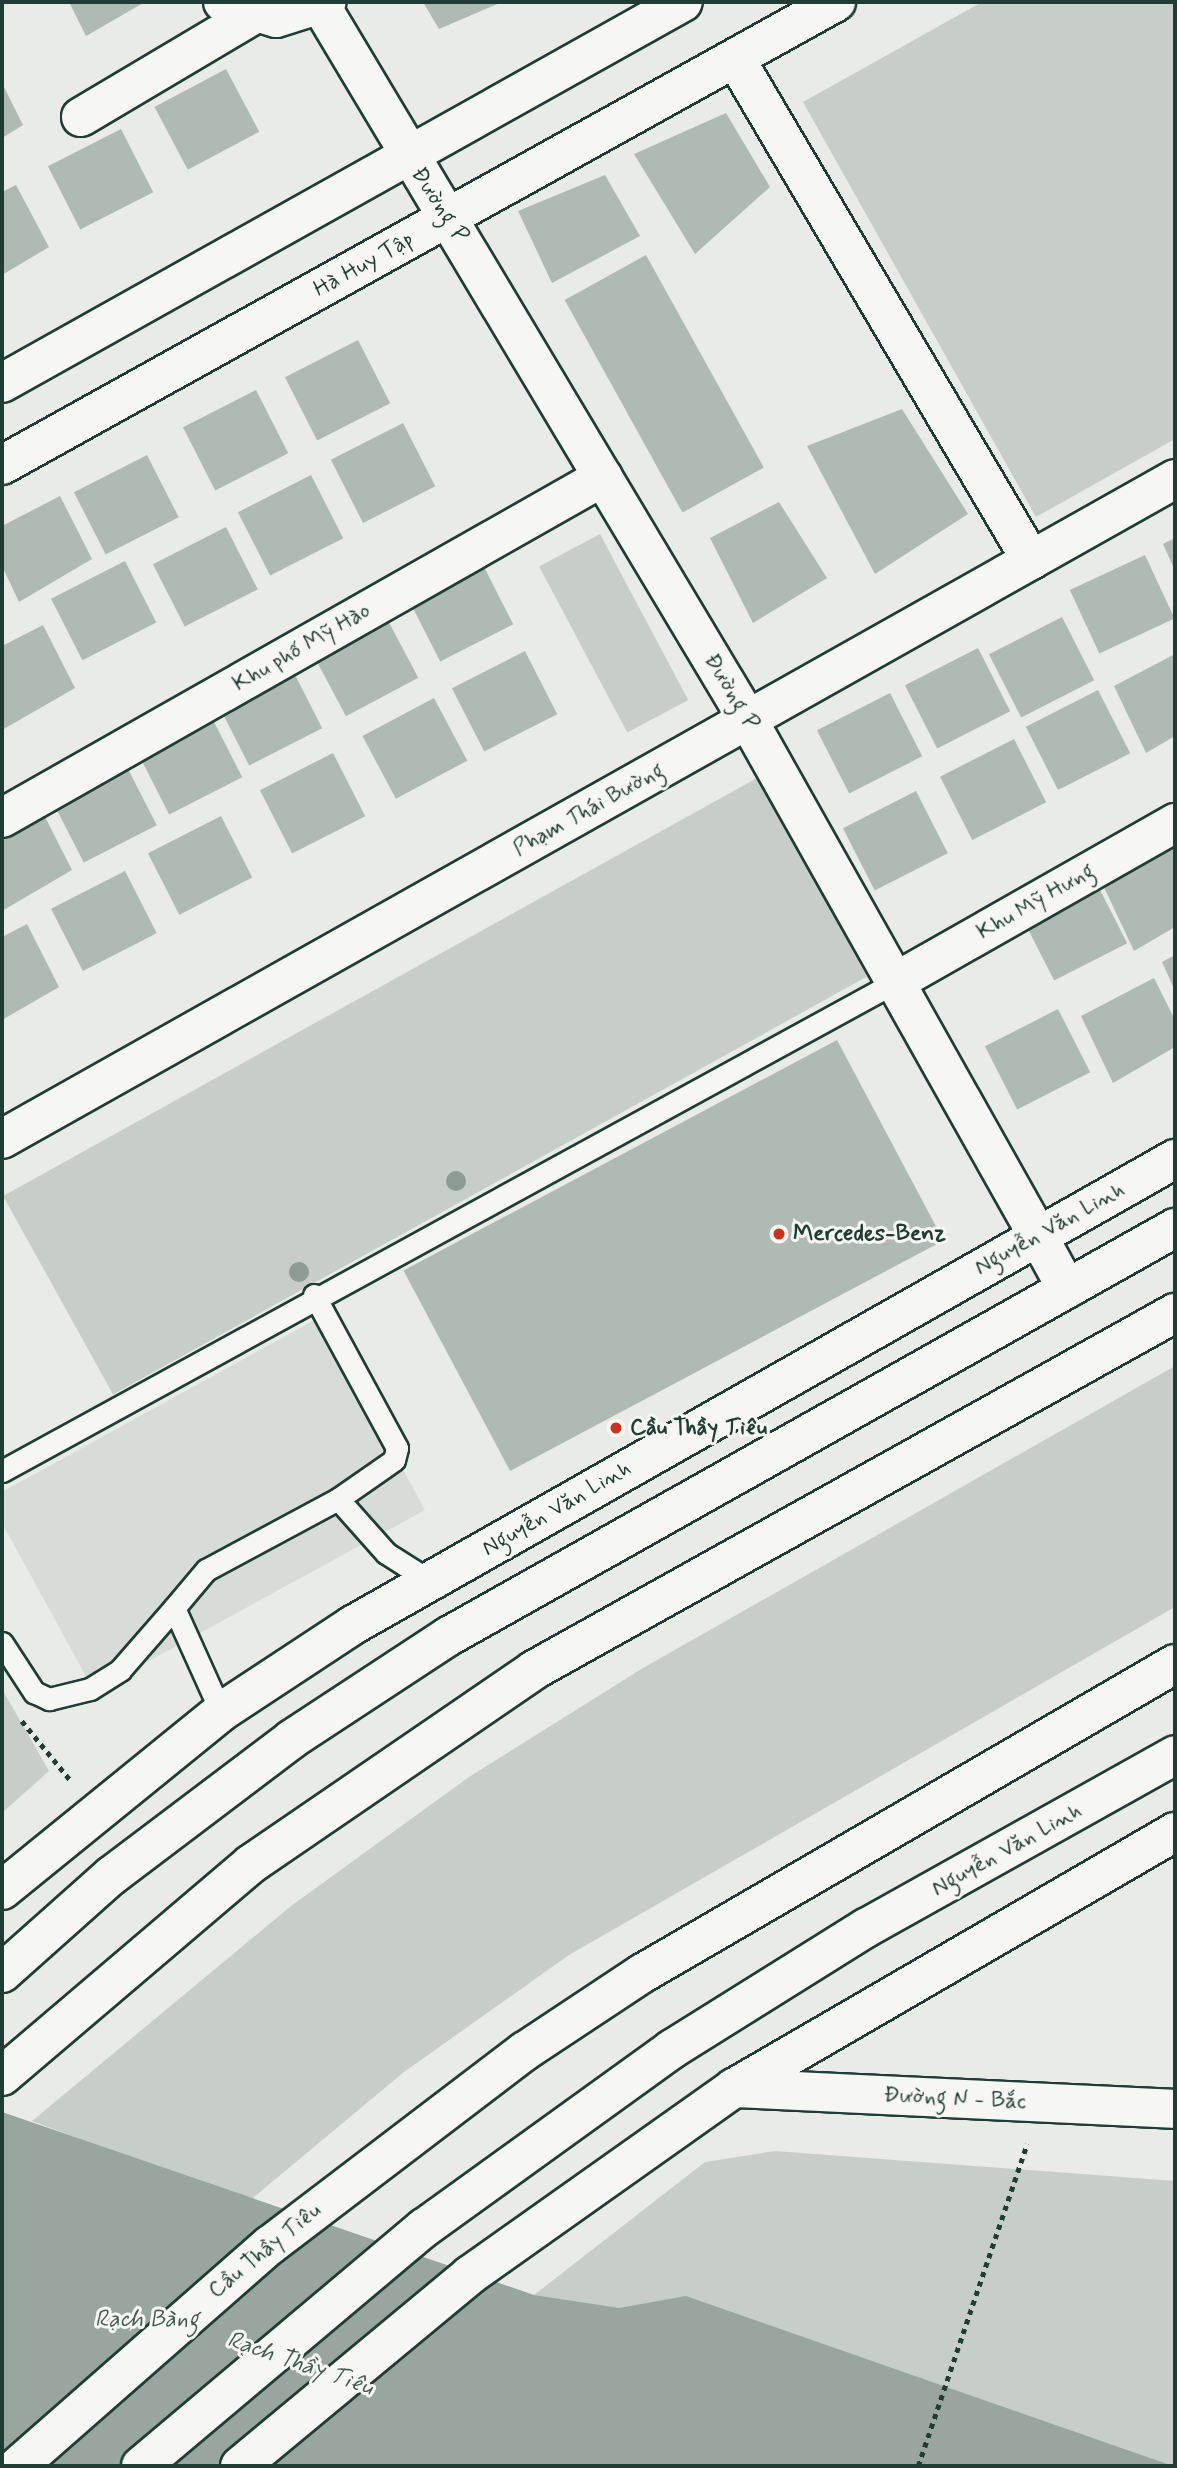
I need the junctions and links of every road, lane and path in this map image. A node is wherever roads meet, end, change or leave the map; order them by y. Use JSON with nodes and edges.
{"nodes":[{"id":1,"x":683,"y":2,"type":"edge"},
{"id":2,"x":836,"y":2,"type":"edge"},
{"id":3,"x":324,"y":4,"type":"edge"},
{"id":4,"x":238,"y":9,"type":"edge"},
{"id":5,"x":735,"y":58,"type":"junction"},
{"id":6,"x":80,"y":117,"type":"dead end"},
{"id":7,"x":408,"y":157,"type":"junction"},
{"id":8,"x":449,"y":218,"type":"junction"},
{"id":9,"x":2,"y":383,"type":"edge"},
{"id":10,"x":2,"y":465,"type":"edge"},
{"id":11,"x":603,"y":477,"type":"junction"},
{"id":12,"x":1175,"y":479,"type":"edge"},
{"id":13,"x":1031,"y":560,"type":"junction"},
{"id":14,"x":748,"y":720,"type":"junction"},
{"id":15,"x":2,"y":818,"type":"edge"},
{"id":16,"x":1175,"y":822,"type":"edge"},
{"id":17,"x":897,"y":981,"type":"junction"},
{"id":18,"x":2,"y":1139,"type":"edge"},
{"id":19,"x":1175,"y":1159,"type":"edge"},
{"id":20,"x":1175,"y":1228,"type":"edge"},
{"id":21,"x":1038,"y":1236,"type":"junction"},
{"id":22,"x":1067,"y":1289,"type":"junction"},
{"id":23,"x":314,"y":1295,"type":"junction"},
{"id":24,"x":1175,"y":1313,"type":"edge"},
{"id":25,"x":2,"y":1471,"type":"edge"},
{"id":26,"x":338,"y":1499,"type":"junction"},
{"id":27,"x":430,"y":1580,"type":"junction"},
{"id":28,"x":174,"y":1608,"type":"junction"},
{"id":29,"x":2,"y":1643,"type":"edge"},
{"id":30,"x":1175,"y":1664,"type":"edge"},
{"id":31,"x":221,"y":1712,"type":"junction"},
{"id":32,"x":19,"y":1717,"type":"dead end"},
{"id":33,"x":1175,"y":1755,"type":"edge"},
{"id":34,"x":84,"y":1821,"type":"junction"},
{"id":35,"x":1175,"y":1832,"type":"edge"},
{"id":36,"x":2,"y":1890,"type":"edge"},
{"id":37,"x":2,"y":1973,"type":"edge"},
{"id":38,"x":2,"y":2076,"type":"edge"},
{"id":39,"x":734,"y":2088,"type":"junction"},
{"id":40,"x":1175,"y":2109,"type":"edge"},
{"id":41,"x":1027,"y":2144,"type":"dead end"},
{"id":42,"x":18,"y":2466,"type":"edge"},
{"id":43,"x":141,"y":2466,"type":"edge"},
{"id":44,"x":240,"y":2466,"type":"edge"},
{"id":45,"x":918,"y":2466,"type":"edge"}],
"edges":[{"from":1,"to":7,"type":"main road"},
{"from":2,"to":5,"type":"main road","name":"Hà Huy Tập"},
{"from":3,"to":4,"type":"main road"},
{"from":3,"to":7,"type":"main road","name":"Đường P"},
{"from":4,"to":6,"type":"main road"},
{"from":5,"to":8,"type":"main road","name":"Hà Huy Tập"},
{"from":5,"to":13,"type":"main road"},
{"from":7,"to":8,"type":"main road","name":"Đường P"},
{"from":7,"to":9,"type":"main road"},
{"from":8,"to":10,"type":"main road","name":"Hà Huy Tập"},
{"from":8,"to":11,"type":"main road","name":"Đường P"},
{"from":11,"to":14,"type":"main road","name":"Đường P"},
{"from":11,"to":15,"type":"main road","name":"Khu phố Mỹ Hào"},
{"from":12,"to":13,"type":"main road","name":"Phạm Thái Bường"},
{"from":13,"to":14,"type":"main road","name":"Phạm Thái Bường"},
{"from":14,"to":17,"type":"main road","name":"Đường P"},
{"from":14,"to":18,"type":"main road","name":"Phạm Thái Bường"},
{"from":16,"to":17,"type":"main road","name":"Khu Mỹ Hưng"},
{"from":17,"to":21,"type":"main road","name":"Đường P"},
{"from":17,"to":23,"type":"lane"},
{"from":19,"to":21,"type":"main road","name":"Nguyễn Văn Linh"},
{"from":20,"to":22,"type":"main road"},
{"from":21,"to":22,"type":"main road","name":"Đường P"},
{"from":21,"to":27,"type":"main road","name":"Nguyễn Văn Linh"},
{"from":22,"to":37,"type":"main road"},
{"from":23,"to":25,"type":"lane"},
{"from":23,"to":26,"type":"lane"},
{"from":24,"to":38,"type":"main road"},
{"from":26,"to":27,"type":"lane"},
{"from":26,"to":28,"type":"lane"},
{"from":27,"to":31,"type":"main road","name":"Nguyễn Văn Linh"},
{"from":28,"to":29,"type":"lane"},
{"from":28,"to":31,"type":"lane"},
{"from":30,"to":42,"type":"main road","name":"Cầu Thầy Tiêu"},
{"from":31,"to":34,"type":"main road","name":"Nguyễn Văn Linh"},
{"from":32,"to":34,"type":"path"},
{"from":33,"to":43,"type":"main road","name":"Nguyễn Văn Linh"},
{"from":34,"to":36,"type":"main road"},
{"from":35,"to":39,"type":"main road"},
{"from":39,"to":40,"type":"main road","name":"Đường N - Bắc"},
{"from":39,"to":44,"type":"main road"},
{"from":41,"to":45,"type":"path"}]}
